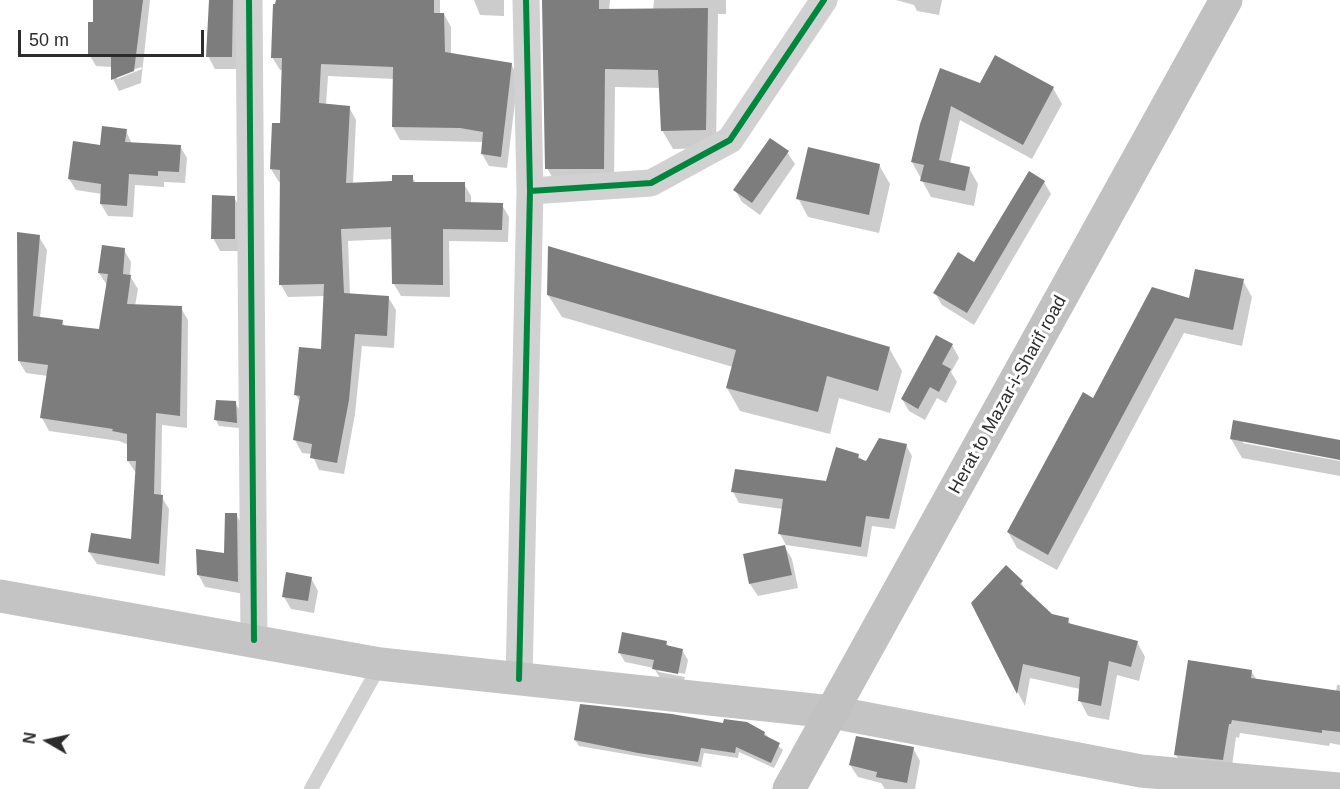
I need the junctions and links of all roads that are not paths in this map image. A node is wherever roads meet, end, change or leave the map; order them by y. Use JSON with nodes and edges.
{"nodes":[{"id":1,"x":249,"y":0,"type":"edge"},
{"id":2,"x":526,"y":0,"type":"edge"},
{"id":3,"x":1226,"y":0,"type":"edge"},
{"id":4,"x":814,"y":7,"type":"edge"},
{"id":5,"x":530,"y":190,"type":"junction"},
{"id":6,"x":0,"y":596,"type":"edge"},
{"id":7,"x":254,"y":640,"type":"junction"},
{"id":8,"x":380,"y":664,"type":"junction"},
{"id":9,"x":519,"y":679,"type":"junction"},
{"id":10,"x":832,"y":712,"type":"junction"},
{"id":11,"x":311,"y":789,"type":"edge"},
{"id":12,"x":789,"y":789,"type":"edge"},
{"id":13,"x":1340,"y":789,"type":"edge"}],
"edges":[{"from":1,"to":7,"type":"street"},
{"from":2,"to":5,"type":"street"},
{"from":3,"to":10,"type":"highway","name":"Herat to Mazar-i-Sharif road"},
{"from":4,"to":5,"type":"street"},
{"from":5,"to":9,"type":"street"},
{"from":6,"to":7,"type":"main road"},
{"from":7,"to":8,"type":"main road"},
{"from":8,"to":9,"type":"main road"},
{"from":8,"to":11,"type":"lane"},
{"from":9,"to":10,"type":"main road"},
{"from":10,"to":12,"type":"highway","name":"Herat to Mazar-i-Sharif road"},
{"from":10,"to":13,"type":"main road"}]}
